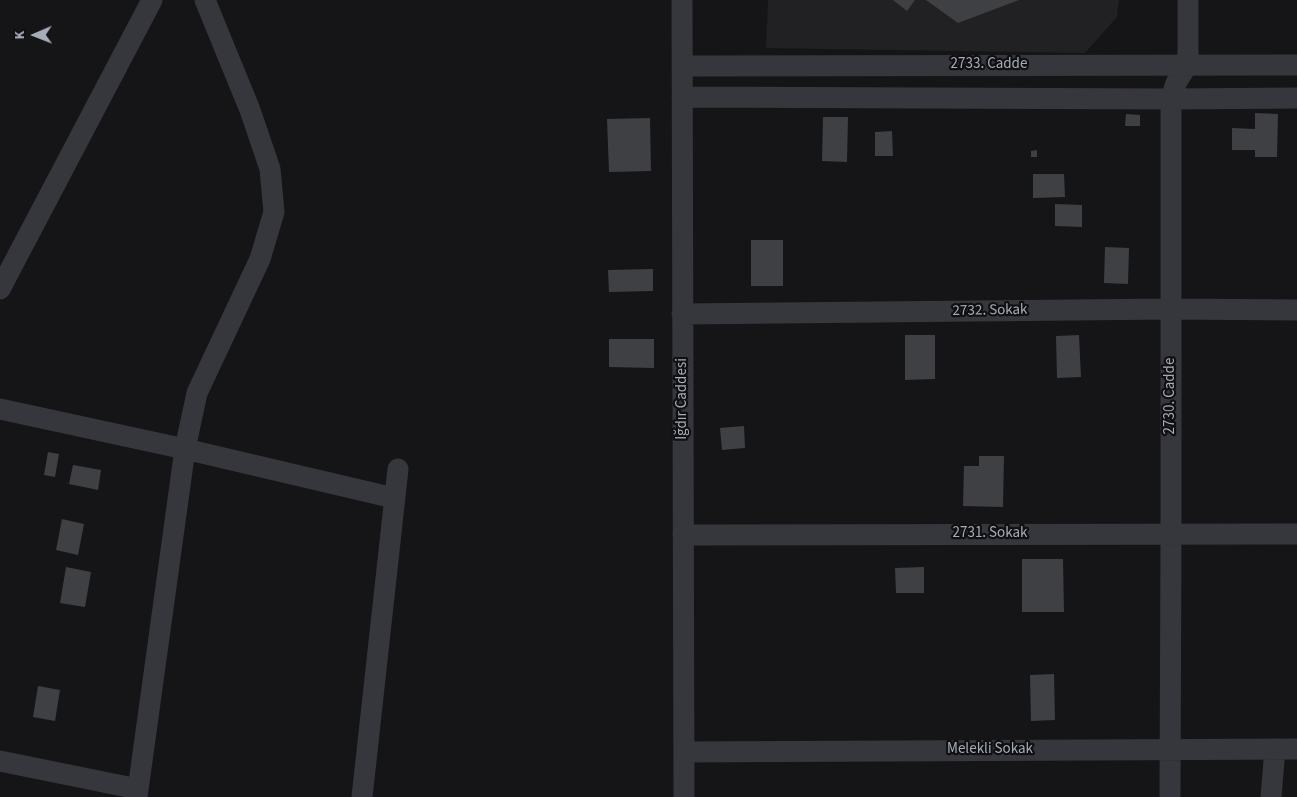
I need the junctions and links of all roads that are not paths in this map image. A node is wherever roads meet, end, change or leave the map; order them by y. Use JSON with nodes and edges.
{"nodes":[{"id":1,"x":152,"y":0,"type":"edge"},
{"id":2,"x":205,"y":0,"type":"edge"},
{"id":3,"x":682,"y":0,"type":"edge"},
{"id":4,"x":1188,"y":0,"type":"edge"},
{"id":5,"x":1188,"y":64,"type":"junction"},
{"id":6,"x":1297,"y":65,"type":"edge"},
{"id":7,"x":682,"y":66,"type":"junction"},
{"id":8,"x":682,"y":97,"type":"junction"},
{"id":9,"x":1297,"y":98,"type":"edge"},
{"id":10,"x":1171,"y":100,"type":"junction"},
{"id":11,"x":0,"y":288,"type":"edge"},
{"id":12,"x":1171,"y":309,"type":"junction"},
{"id":13,"x":1297,"y":310,"type":"edge"},
{"id":14,"x":682,"y":314,"type":"junction"},
{"id":15,"x":0,"y":409,"type":"edge"},
{"id":16,"x":185,"y":449,"type":"junction"},
{"id":17,"x":398,"y":469,"type":"dead end"},
{"id":18,"x":394,"y":498,"type":"junction"},
{"id":19,"x":1171,"y":534,"type":"junction"},
{"id":20,"x":1297,"y":534,"type":"edge"},
{"id":21,"x":683,"y":535,"type":"junction"},
{"id":22,"x":1171,"y":749,"type":"junction"},
{"id":23,"x":1275,"y":749,"type":"junction"},
{"id":24,"x":1297,"y":749,"type":"edge"},
{"id":25,"x":684,"y":752,"type":"junction"},
{"id":26,"x":0,"y":761,"type":"edge"},
{"id":27,"x":137,"y":793,"type":"edge"},
{"id":28,"x":362,"y":797,"type":"edge"},
{"id":29,"x":684,"y":797,"type":"edge"},
{"id":30,"x":1170,"y":797,"type":"edge"},
{"id":31,"x":1271,"y":797,"type":"edge"}],
"edges":[{"from":1,"to":11,"type":"street"},
{"from":2,"to":16,"type":"street"},
{"from":3,"to":7,"type":"street","name":"Iğdır Caddesi"},
{"from":4,"to":5,"type":"street"},
{"from":5,"to":6,"type":"street","name":"2733. Cadde"},
{"from":5,"to":7,"type":"street","name":"2733. Cadde"},
{"from":5,"to":10,"type":"street","name":"2730. Cadde"},
{"from":7,"to":8,"type":"street","name":"Iğdır Caddesi"},
{"from":8,"to":10,"type":"street"},
{"from":8,"to":14,"type":"street","name":"Iğdır Caddesi"},
{"from":9,"to":10,"type":"street"},
{"from":10,"to":12,"type":"street","name":"2730. Cadde"},
{"from":12,"to":13,"type":"street","name":"2732. Sokak"},
{"from":12,"to":14,"type":"street","name":"2732. Sokak"},
{"from":12,"to":19,"type":"street","name":"2730. Cadde"},
{"from":14,"to":21,"type":"street","name":"Iğdır Caddesi"},
{"from":15,"to":16,"type":"street"},
{"from":16,"to":18,"type":"street"},
{"from":16,"to":27,"type":"street"},
{"from":17,"to":18,"type":"street"},
{"from":18,"to":28,"type":"street"},
{"from":19,"to":20,"type":"street","name":"2731. Sokak"},
{"from":19,"to":21,"type":"street","name":"2731. Sokak"},
{"from":19,"to":22,"type":"street","name":"2730. Cadde"},
{"from":21,"to":25,"type":"street","name":"Iğdır Caddesi"},
{"from":22,"to":23,"type":"street","name":"Melekli Sokak"},
{"from":22,"to":25,"type":"street","name":"Melekli Sokak"},
{"from":22,"to":30,"type":"street","name":"2730. Cadde"},
{"from":23,"to":24,"type":"street","name":"Melekli Sokak"},
{"from":23,"to":31,"type":"street"},
{"from":25,"to":29,"type":"street","name":"Iğdır Caddesi"},
{"from":26,"to":27,"type":"street"}]}
